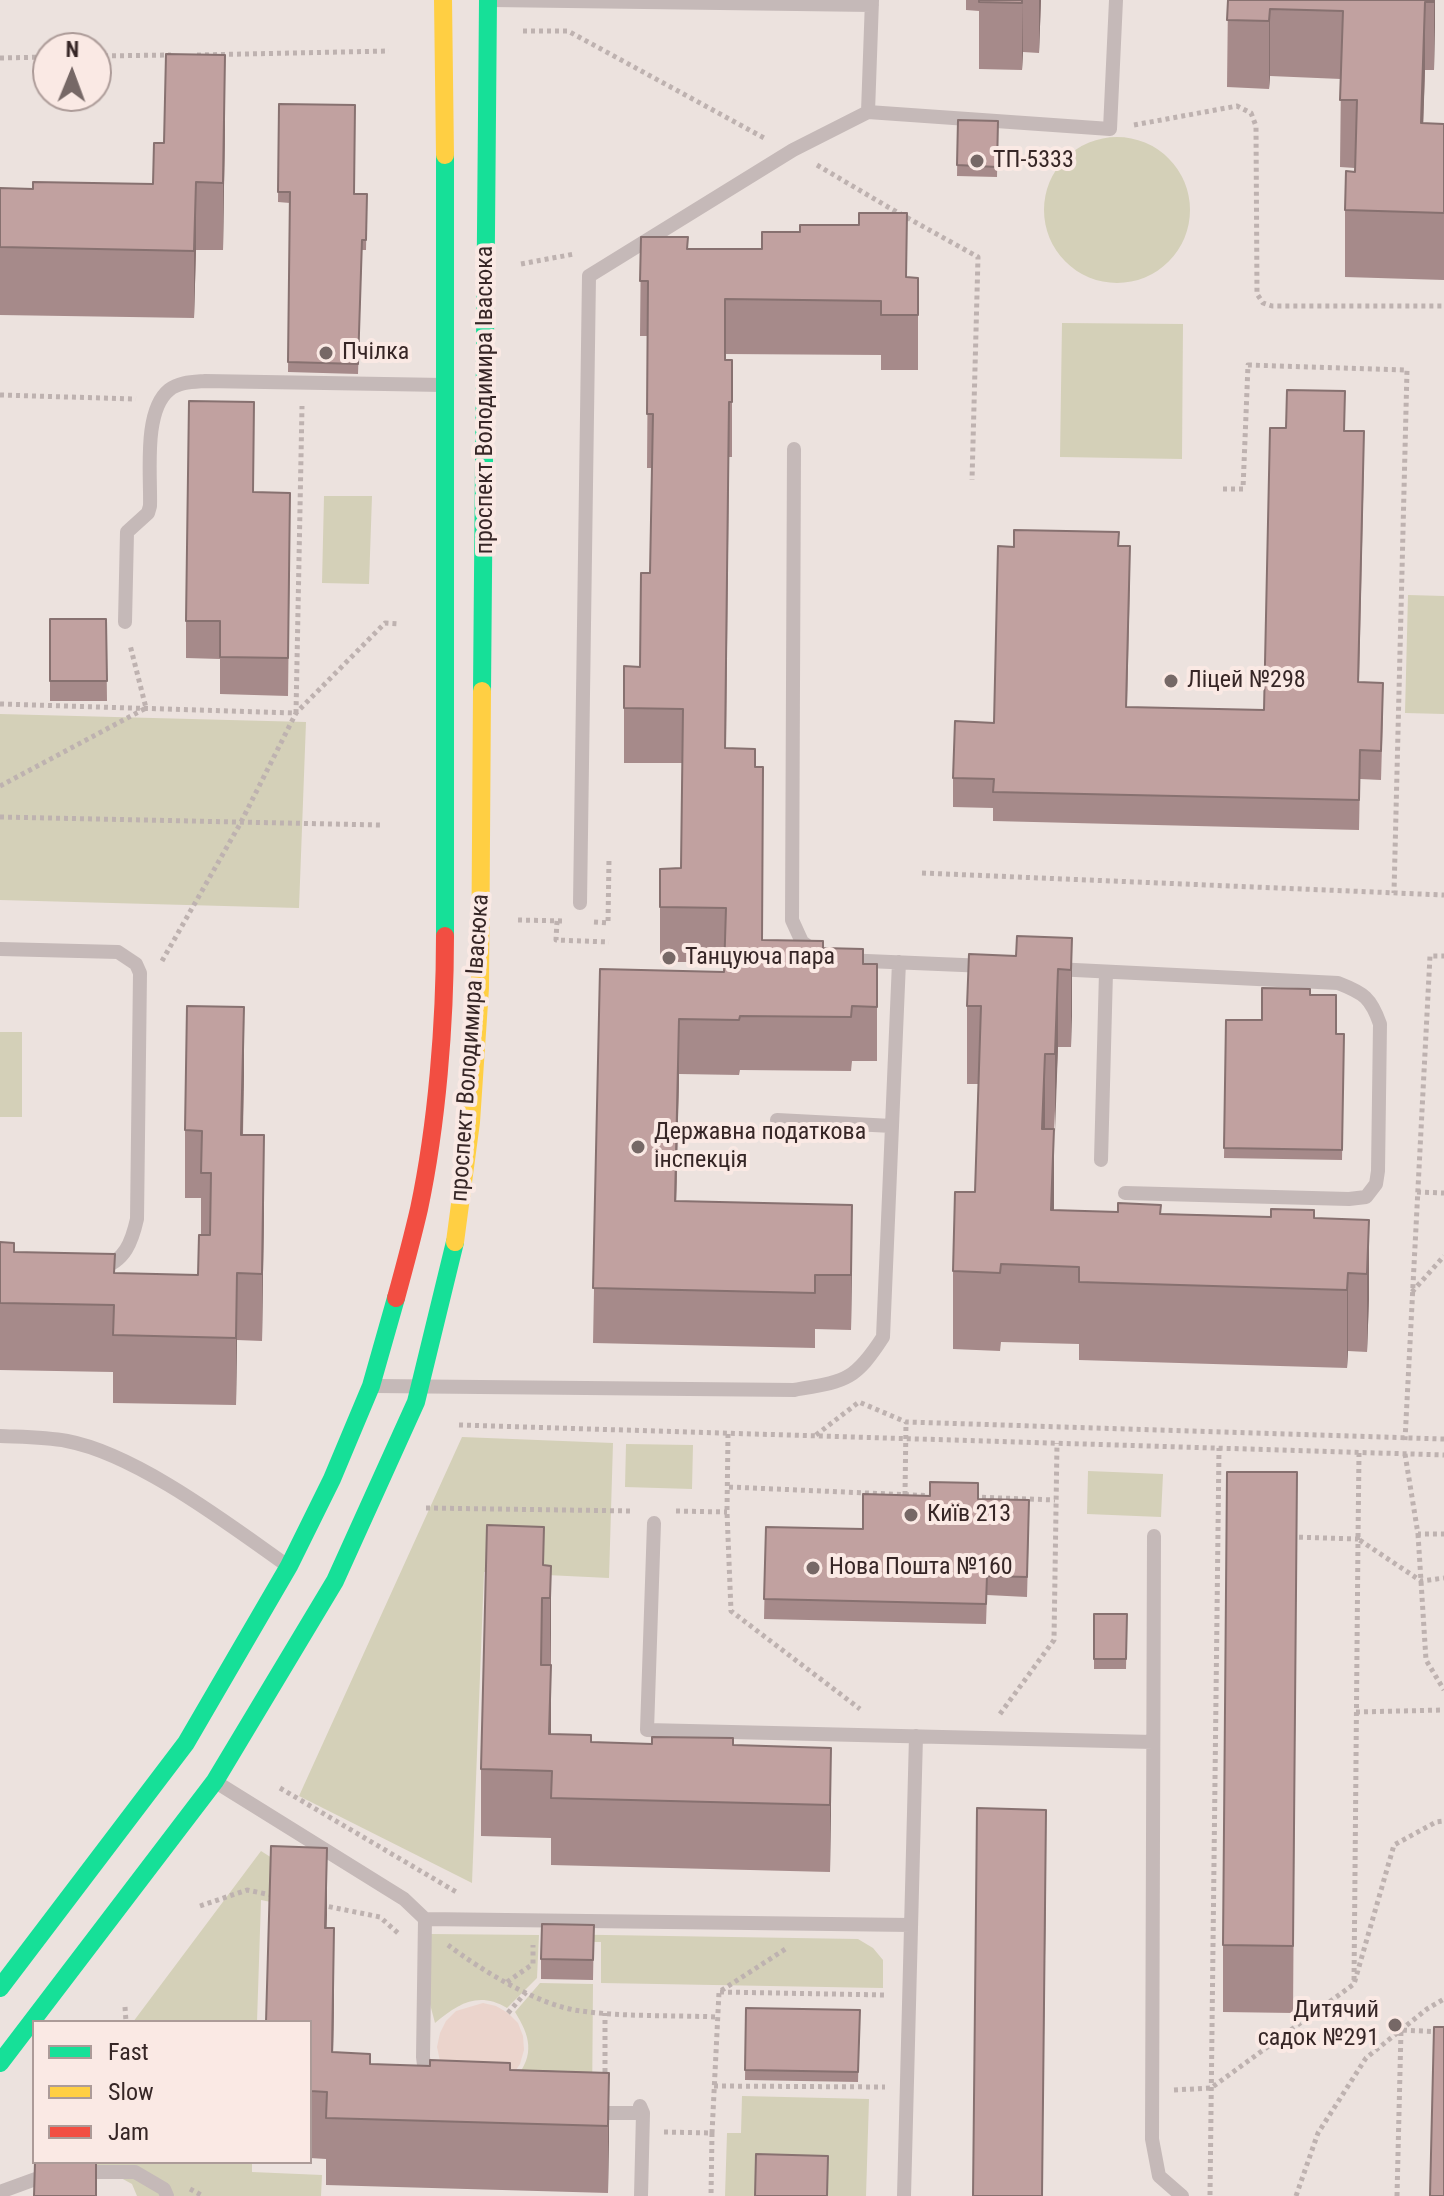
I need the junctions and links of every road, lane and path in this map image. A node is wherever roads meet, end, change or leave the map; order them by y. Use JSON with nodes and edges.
{"nodes":[{"id":1,"x":443,"y":0,"type":"edge"},
{"id":2,"x":489,"y":0,"type":"edge"},
{"id":3,"x":1116,"y":0,"type":"edge"},
{"id":4,"x":788,"y":2,"type":"edge"},
{"id":5,"x":872,"y":3,"type":"edge"},
{"id":6,"x":521,"y":31,"type":"dead end"},
{"id":7,"x":389,"y":51,"type":"dead end"},
{"id":8,"x":173,"y":55,"type":"edge"},
{"id":9,"x":189,"y":55,"type":"edge"},
{"id":10,"x":112,"y":56,"type":"edge"},
{"id":11,"x":32,"y":57,"type":"edge"},
{"id":12,"x":0,"y":58,"type":"edge"},
{"id":13,"x":868,"y":112,"type":"junction"},
{"id":14,"x":1110,"y":129,"type":"junction"},
{"id":15,"x":767,"y":139,"type":"junction"},
{"id":16,"x":753,"y":148,"type":"dead end"},
{"id":17,"x":793,"y":150,"type":"junction"},
{"id":18,"x":578,"y":254,"type":"dead end"},
{"id":19,"x":520,"y":264,"type":"dead end"},
{"id":20,"x":1444,"y":306,"type":"edge"},
{"id":21,"x":445,"y":385,"type":"junction"},
{"id":22,"x":302,"y":403,"type":"dead end"},
{"id":23,"x":794,"y":449,"type":"dead end"},
{"id":24,"x":972,"y":480,"type":"dead end"},
{"id":25,"x":1223,"y":489,"type":"dead end"},
{"id":26,"x":290,"y":583,"type":"edge"},
{"id":27,"x":299,"y":583,"type":"junction"},
{"id":28,"x":125,"y":622,"type":"joint"},
{"id":29,"x":399,"y":624,"type":"dead end"},
{"id":30,"x":289,"y":650,"type":"edge"},
{"id":31,"x":297,"y":650,"type":"junction"},
{"id":32,"x":0,"y":704,"type":"edge"},
{"id":33,"x":146,"y":708,"type":"junction"},
{"id":34,"x":296,"y":713,"type":"junction"},
{"id":35,"x":0,"y":786,"type":"edge"},
{"id":36,"x":0,"y":817,"type":"edge"},
{"id":37,"x":240,"y":824,"type":"junction"},
{"id":38,"x":380,"y":825,"type":"dead end"},
{"id":39,"x":922,"y":873,"type":"dead end"},
{"id":40,"x":1394,"y":893,"type":"junction"},
{"id":41,"x":1444,"y":895,"type":"edge"},
{"id":42,"x":580,"y":903,"type":"dead end"},
{"id":43,"x":557,"y":921,"type":"dead end"},
{"id":44,"x":609,"y":942,"type":"dead end"},
{"id":45,"x":0,"y":949,"type":"edge"},
{"id":46,"x":1444,"y":956,"type":"edge"},
{"id":47,"x":899,"y":962,"type":"junction"},
{"id":48,"x":994,"y":967,"type":"edge"},
{"id":49,"x":1042,"y":969,"type":"edge"},
{"id":50,"x":1106,"y":972,"type":"junction"},
{"id":51,"x":140,"y":1000,"type":"junction"},
{"id":52,"x":777,"y":1120,"type":"dead end"},
{"id":53,"x":892,"y":1126,"type":"junction"},
{"id":54,"x":1101,"y":1160,"type":"dead end"},
{"id":55,"x":1417,"y":1192,"type":"junction"},
{"id":56,"x":1125,"y":1193,"type":"dead end"},
{"id":57,"x":1444,"y":1193,"type":"edge"},
{"id":58,"x":1444,"y":1256,"type":"edge"},
{"id":59,"x":80,"y":1272,"type":"edge"},
{"id":60,"x":1412,"y":1293,"type":"junction"},
{"id":61,"x":371,"y":1386,"type":"junction"},
{"id":62,"x":420,"y":1388,"type":"junction"},
{"id":63,"x":906,"y":1422,"type":"junction"},
{"id":64,"x":459,"y":1425,"type":"dead end"},
{"id":65,"x":728,"y":1434,"type":"junction"},
{"id":66,"x":0,"y":1436,"type":"edge"},
{"id":67,"x":815,"y":1436,"type":"junction"},
{"id":68,"x":907,"y":1438,"type":"junction"},
{"id":69,"x":1444,"y":1439,"type":"edge"},
{"id":70,"x":1405,"y":1440,"type":"junction"},
{"id":71,"x":1057,"y":1443,"type":"junction"},
{"id":72,"x":1219,"y":1448,"type":"junction"},
{"id":73,"x":1359,"y":1453,"type":"junction"},
{"id":74,"x":1405,"y":1454,"type":"junction"},
{"id":75,"x":1444,"y":1455,"type":"edge"},
{"id":76,"x":729,"y":1487,"type":"junction"},
{"id":77,"x":905,"y":1495,"type":"junction"},
{"id":78,"x":950,"y":1496,"type":"edge"},
{"id":79,"x":965,"y":1497,"type":"edge"},
{"id":80,"x":1055,"y":1500,"type":"junction"},
{"id":81,"x":426,"y":1508,"type":"dead end"},
{"id":82,"x":727,"y":1512,"type":"junction"},
{"id":83,"x":655,"y":1515,"type":"junction"},
{"id":84,"x":1418,"y":1534,"type":"junction"},
{"id":85,"x":1444,"y":1534,"type":"edge"},
{"id":86,"x":1218,"y":1535,"type":"junction"},
{"id":87,"x":1233,"y":1535,"type":"edge"},
{"id":88,"x":1154,"y":1536,"type":"dead end"},
{"id":89,"x":1280,"y":1537,"type":"edge"},
{"id":90,"x":1358,"y":1539,"type":"junction"},
{"id":91,"x":289,"y":1566,"type":"junction"},
{"id":92,"x":1444,"y":1578,"type":"edge"},
{"id":93,"x":1421,"y":1581,"type":"junction"},
{"id":94,"x":1444,"y":1690,"type":"edge"},
{"id":95,"x":1444,"y":1710,"type":"edge"},
{"id":96,"x":1356,"y":1712,"type":"junction"},
{"id":97,"x":896,"y":1736,"type":"junction"},
{"id":98,"x":916,"y":1736,"type":"junction"},
{"id":99,"x":983,"y":1738,"type":"junction"},
{"id":100,"x":1153,"y":1742,"type":"junction"},
{"id":101,"x":215,"y":1781,"type":"junction"},
{"id":102,"x":280,"y":1788,"type":"dead end"},
{"id":103,"x":1444,"y":1821,"type":"edge"},
{"id":104,"x":459,"y":1893,"type":"dead end"},
{"id":105,"x":291,"y":1899,"type":"edge"},
{"id":106,"x":306,"y":1902,"type":"edge"},
{"id":107,"x":200,"y":1906,"type":"dead end"},
{"id":108,"x":425,"y":1919,"type":"junction"},
{"id":109,"x":911,"y":1925,"type":"junction"},
{"id":110,"x":442,"y":1937,"type":"dead end"},
{"id":111,"x":533,"y":1942,"type":"dead end"},
{"id":112,"x":409,"y":1943,"type":"dead end"},
{"id":113,"x":795,"y":1943,"type":"dead end"},
{"id":114,"x":506,"y":1982,"type":"junction"},
{"id":115,"x":1354,"y":1984,"type":"junction"},
{"id":116,"x":1,"y":1985,"type":"edge"},
{"id":117,"x":526,"y":1992,"type":"junction"},
{"id":118,"x":719,"y":1992,"type":"junction"},
{"id":119,"x":892,"y":1995,"type":"dead end"},
{"id":120,"x":1444,"y":1999,"type":"edge"},
{"id":121,"x":125,"y":2007,"type":"dead end"},
{"id":122,"x":508,"y":2013,"type":"dead end"},
{"id":123,"x":605,"y":2013,"type":"junction"},
{"id":124,"x":717,"y":2017,"type":"junction"},
{"id":125,"x":33,"y":2020,"type":"edge"},
{"id":126,"x":126,"y":2020,"type":"edge"},
{"id":127,"x":32,"y":2021,"type":"edge"},
{"id":128,"x":1401,"y":2030,"type":"junction"},
{"id":129,"x":1444,"y":2032,"type":"edge"},
{"id":130,"x":0,"y":2063,"type":"edge"},
{"id":131,"x":714,"y":2086,"type":"junction"},
{"id":132,"x":890,"y":2087,"type":"dead end"},
{"id":133,"x":1211,"y":2088,"type":"junction"},
{"id":134,"x":1152,"y":2091,"type":"junction"},
{"id":135,"x":439,"y":2092,"type":"edge"},
{"id":136,"x":580,"y":2113,"type":"edge"},
{"id":137,"x":604,"y":2113,"type":"junction"},
{"id":138,"x":642,"y":2132,"type":"junction"},
{"id":139,"x":712,"y":2133,"type":"junction"},
{"id":140,"x":0,"y":2192,"type":"edge"},
{"id":141,"x":167,"y":2196,"type":"edge"},
{"id":142,"x":641,"y":2196,"type":"edge"},
{"id":143,"x":711,"y":2196,"type":"edge"},
{"id":144,"x":904,"y":2196,"type":"edge"},
{"id":145,"x":1182,"y":2196,"type":"edge"},
{"id":146,"x":1210,"y":2196,"type":"edge"},
{"id":147,"x":1296,"y":2196,"type":"edge"},
{"id":148,"x":1397,"y":2196,"type":"edge"}],
"edges":[{"from":1,"to":21,"type":"street","name":"проспект Володимира Івасюка"},
{"from":2,"to":4,"type":"lane"},
{"from":2,"to":62,"type":"street","name":"проспект Володимира Івасюка"},
{"from":3,"to":14,"type":"lane"},
{"from":4,"to":5,"type":"lane"},
{"from":5,"to":13,"type":"lane"},
{"from":6,"to":15,"type":"path"},
{"from":7,"to":9,"type":"path"},
{"from":8,"to":10,"type":"path"},
{"from":11,"to":12,"type":"path"},
{"from":13,"to":14,"type":"lane"},
{"from":13,"to":17,"type":"lane"},
{"from":14,"to":20,"type":"path"},
{"from":15,"to":16,"type":"path"},
{"from":15,"to":17,"type":"path"},
{"from":17,"to":24,"type":"path"},
{"from":17,"to":42,"type":"lane"},
{"from":18,"to":19,"type":"path"},
{"from":21,"to":28,"type":"lane"},
{"from":21,"to":61,"type":"street","name":"проспект Володимира Івасюка"},
{"from":22,"to":27,"type":"path"},
{"from":23,"to":47,"type":"lane"},
{"from":25,"to":40,"type":"path"},
{"from":26,"to":27,"type":"path"},
{"from":27,"to":31,"type":"path"},
{"from":28,"to":33,"type":"path"},
{"from":29,"to":34,"type":"path"},
{"from":30,"to":31,"type":"path"},
{"from":31,"to":34,"type":"path"},
{"from":32,"to":33,"type":"path"},
{"from":33,"to":34,"type":"path"},
{"from":33,"to":35,"type":"path"},
{"from":34,"to":37,"type":"path"},
{"from":36,"to":37,"type":"path"},
{"from":37,"to":38,"type":"path"},
{"from":37,"to":51,"type":"path"},
{"from":39,"to":40,"type":"path"},
{"from":40,"to":41,"type":"path"},
{"from":43,"to":44,"type":"path"},
{"from":45,"to":51,"type":"lane"},
{"from":46,"to":55,"type":"path"},
{"from":47,"to":48,"type":"lane"},
{"from":47,"to":53,"type":"lane"},
{"from":49,"to":50,"type":"lane"},
{"from":50,"to":54,"type":"lane"},
{"from":50,"to":56,"type":"lane"},
{"from":51,"to":59,"type":"lane"},
{"from":52,"to":53,"type":"lane"},
{"from":53,"to":62,"type":"lane"},
{"from":55,"to":57,"type":"path"},
{"from":55,"to":60,"type":"path"},
{"from":58,"to":60,"type":"path"},
{"from":60,"to":70,"type":"path"},
{"from":61,"to":62,"type":"lane"},
{"from":61,"to":91,"type":"street","name":"проспект Володимира Івасюка"},
{"from":62,"to":101,"type":"street","name":"проспект Володимира Івасюка"},
{"from":63,"to":67,"type":"path"},
{"from":63,"to":68,"type":"path"},
{"from":63,"to":70,"type":"path"},
{"from":64,"to":65,"type":"path"},
{"from":65,"to":67,"type":"path"},
{"from":65,"to":76,"type":"path"},
{"from":66,"to":91,"type":"lane"},
{"from":67,"to":68,"type":"path"},
{"from":68,"to":71,"type":"path"},
{"from":68,"to":77,"type":"path"},
{"from":69,"to":70,"type":"path"},
{"from":71,"to":72,"type":"path"},
{"from":71,"to":80,"type":"path"},
{"from":72,"to":73,"type":"path"},
{"from":72,"to":86,"type":"path"},
{"from":73,"to":74,"type":"path"},
{"from":73,"to":90,"type":"path"},
{"from":74,"to":75,"type":"path"},
{"from":74,"to":84,"type":"path"},
{"from":76,"to":77,"type":"path"},
{"from":76,"to":82,"type":"path"},
{"from":77,"to":78,"type":"path"},
{"from":79,"to":80,"type":"path"},
{"from":80,"to":99,"type":"path"},
{"from":81,"to":83,"type":"path"},
{"from":82,"to":83,"type":"path"},
{"from":82,"to":97,"type":"path"},
{"from":83,"to":97,"type":"lane"},
{"from":84,"to":85,"type":"path"},
{"from":84,"to":93,"type":"path"},
{"from":86,"to":87,"type":"path"},
{"from":86,"to":133,"type":"path"},
{"from":88,"to":100,"type":"lane"},
{"from":89,"to":90,"type":"path"},
{"from":90,"to":93,"type":"path"},
{"from":90,"to":96,"type":"path"},
{"from":91,"to":116,"type":"street","name":"проспект Володимира Івасюка"},
{"from":92,"to":93,"type":"path"},
{"from":93,"to":94,"type":"path"},
{"from":95,"to":96,"type":"path"},
{"from":96,"to":115,"type":"path"},
{"from":97,"to":98,"type":"lane"},
{"from":98,"to":99,"type":"lane"},
{"from":98,"to":109,"type":"lane"},
{"from":99,"to":100,"type":"lane"},
{"from":100,"to":134,"type":"lane"},
{"from":101,"to":108,"type":"lane"},
{"from":101,"to":125,"type":"street","name":"проспект Володимира Івасюка"},
{"from":102,"to":104,"type":"path"},
{"from":103,"to":115,"type":"path"},
{"from":105,"to":107,"type":"path"},
{"from":106,"to":112,"type":"path"},
{"from":108,"to":109,"type":"lane"},
{"from":108,"to":135,"type":"lane"},
{"from":109,"to":144,"type":"lane"},
{"from":110,"to":114,"type":"path"},
{"from":111,"to":114,"type":"path"},
{"from":113,"to":118,"type":"path"},
{"from":114,"to":117,"type":"path"},
{"from":115,"to":133,"type":"path"},
{"from":117,"to":122,"type":"path"},
{"from":117,"to":123,"type":"path"},
{"from":118,"to":119,"type":"path"},
{"from":118,"to":124,"type":"path"},
{"from":120,"to":128,"type":"path"},
{"from":121,"to":126,"type":"path"},
{"from":123,"to":124,"type":"path"},
{"from":123,"to":137,"type":"path"},
{"from":124,"to":131,"type":"path"},
{"from":127,"to":130,"type":"street","name":"проспект Володимира Івасюка"},
{"from":128,"to":129,"type":"path"},
{"from":128,"to":147,"type":"path"},
{"from":128,"to":148,"type":"path"},
{"from":131,"to":132,"type":"path"},
{"from":131,"to":139,"type":"path"},
{"from":133,"to":134,"type":"path"},
{"from":133,"to":146,"type":"path"},
{"from":134,"to":145,"type":"lane"},
{"from":136,"to":137,"type":"lane"},
{"from":137,"to":138,"type":"lane"},
{"from":138,"to":139,"type":"path"},
{"from":138,"to":142,"type":"lane"},
{"from":139,"to":143,"type":"path"},
{"from":140,"to":141,"type":"lane"}]}
